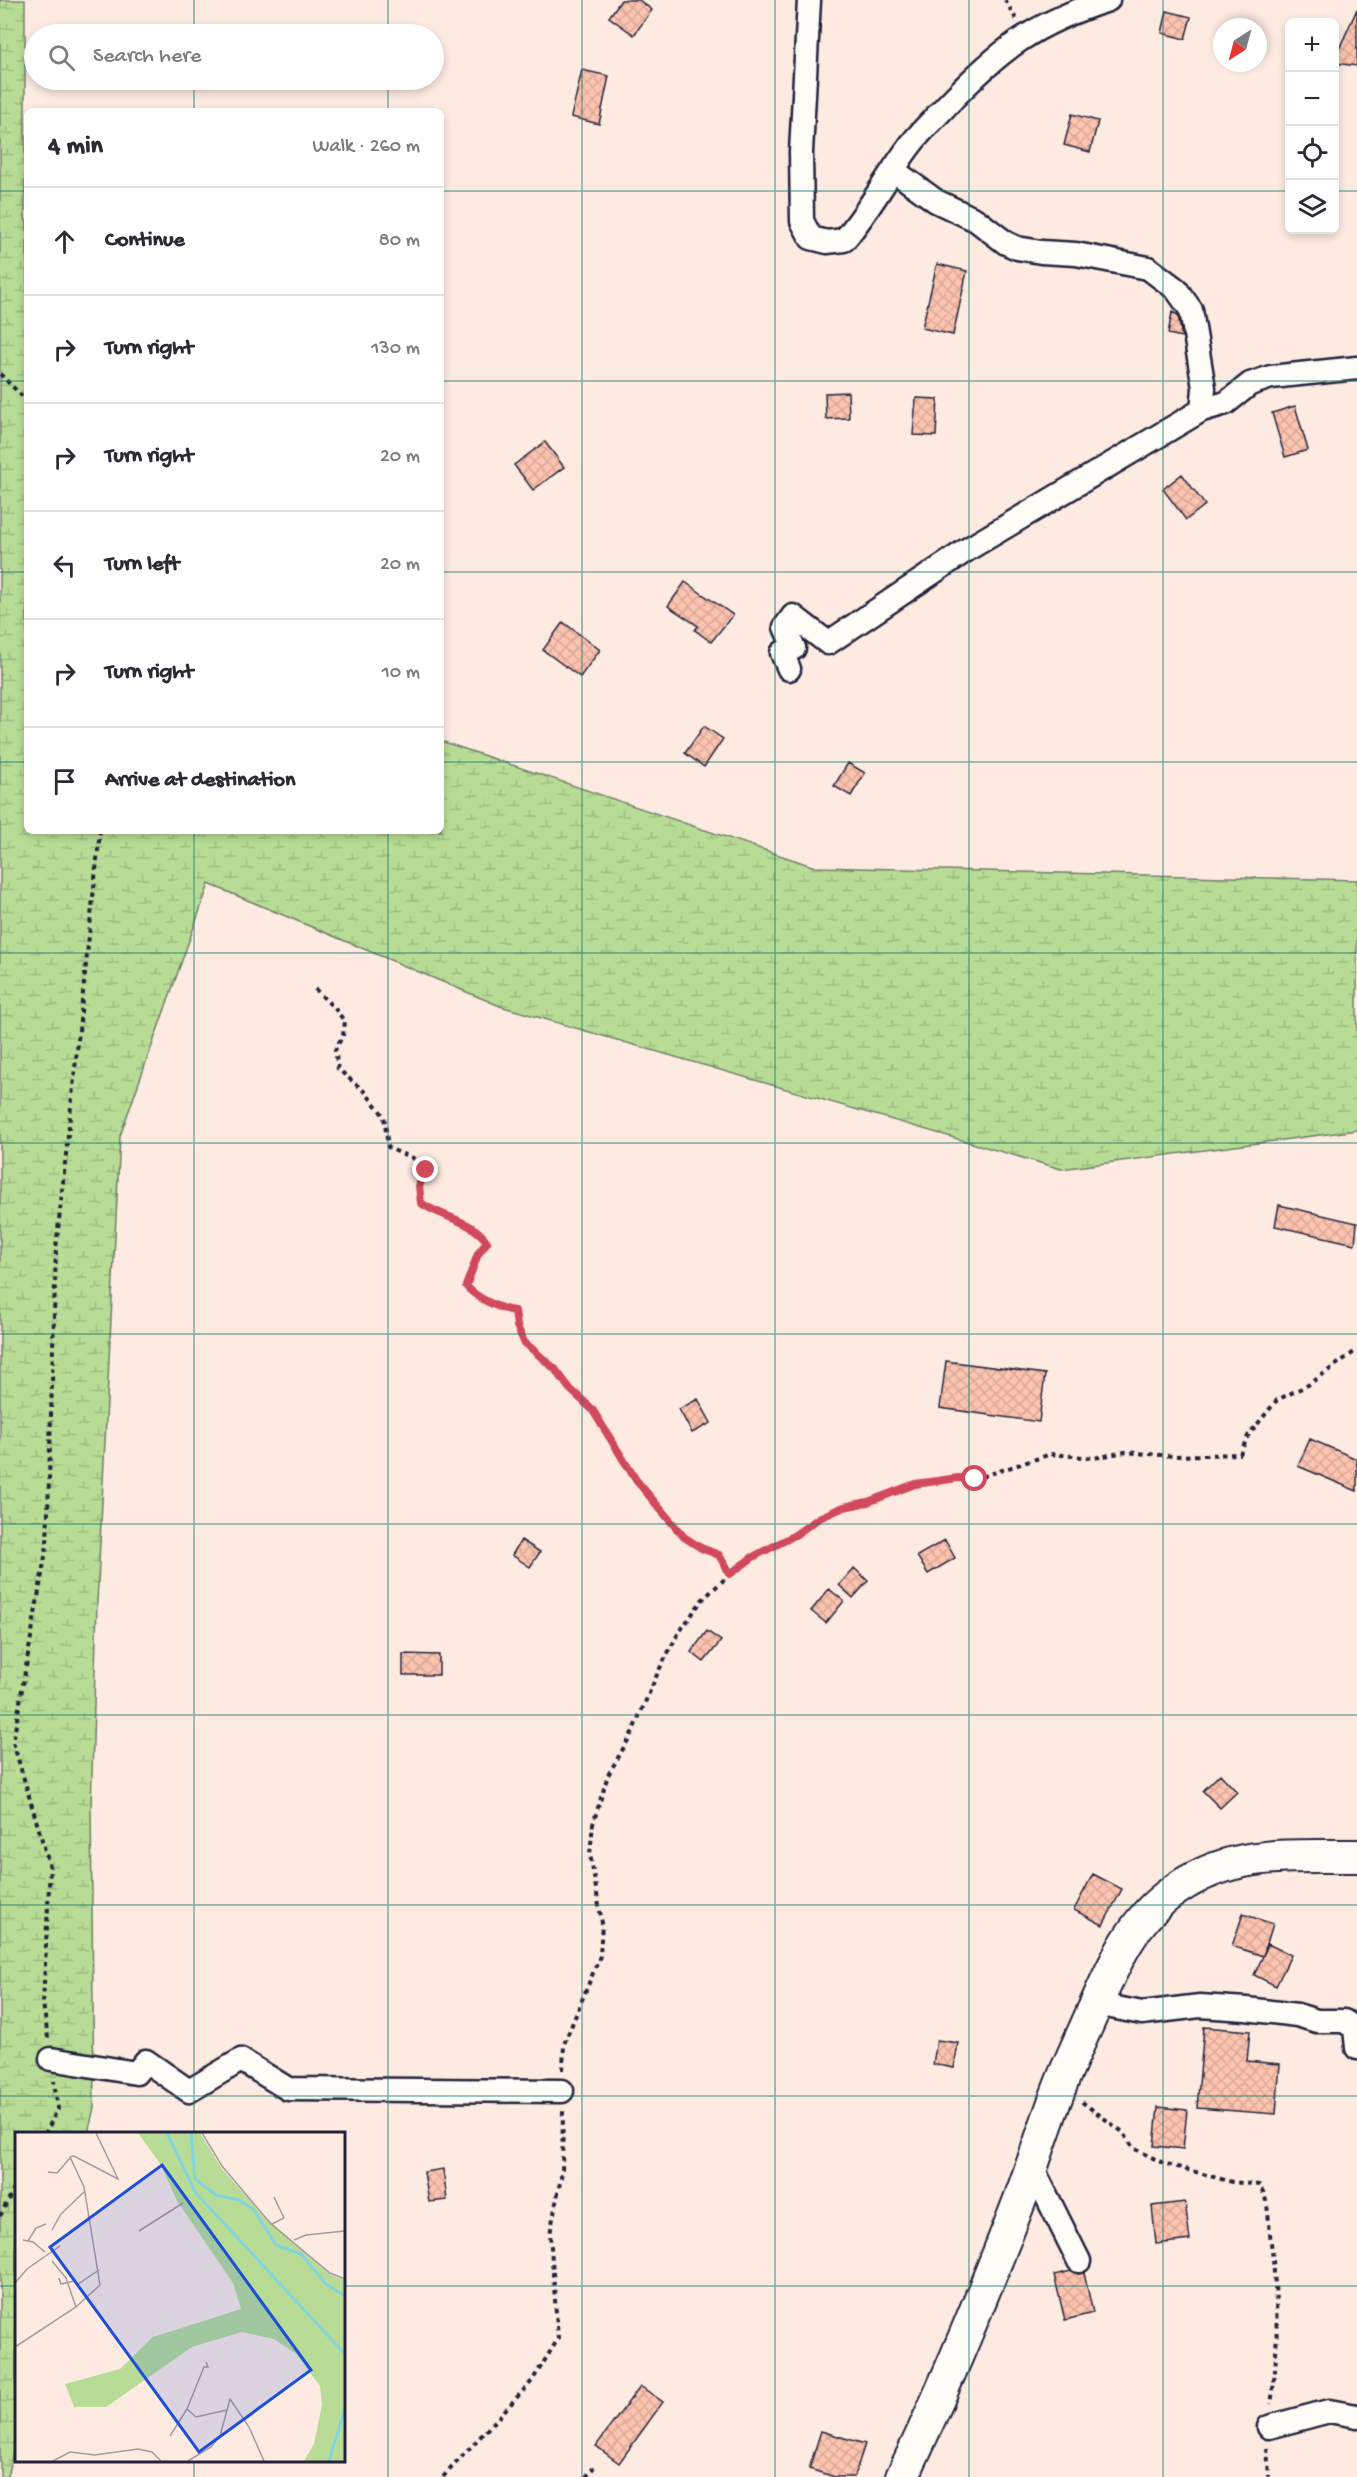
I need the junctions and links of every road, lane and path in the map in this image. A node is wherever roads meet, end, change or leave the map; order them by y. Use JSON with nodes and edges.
{"nodes":[{"id":1,"x":809,"y":0,"type":"edge"},
{"id":2,"x":1108,"y":0,"type":"edge"},
{"id":3,"x":893,"y":170,"type":"junction"},
{"id":4,"x":1357,"y":368,"type":"edge"},
{"id":5,"x":0,"y":374,"type":"edge"},
{"id":6,"x":24,"y":398,"type":"edge"},
{"id":7,"x":1202,"y":411,"type":"junction"},
{"id":8,"x":789,"y":669,"type":"dead end"},
{"id":9,"x":100,"y":834,"type":"edge"},
{"id":10,"x":315,"y":989,"type":"dead end"},
{"id":11,"x":1357,"y":1350,"type":"edge"},
{"id":12,"x":730,"y":1574,"type":"junction"},
{"id":13,"x":1357,"y":1856,"type":"edge"},
{"id":14,"x":1096,"y":2004,"type":"junction"},
{"id":15,"x":1357,"y":2048,"type":"edge"},
{"id":16,"x":51,"y":2059,"type":"junction"},
{"id":17,"x":562,"y":2091,"type":"junction"},
{"id":18,"x":1058,"y":2092,"type":"junction"},
{"id":19,"x":46,"y":2132,"type":"edge"},
{"id":20,"x":1032,"y":2167,"type":"junction"},
{"id":21,"x":15,"y":2187,"type":"edge"},
{"id":22,"x":0,"y":2216,"type":"edge"},
{"id":23,"x":1079,"y":2261,"type":"dead end"},
{"id":24,"x":1357,"y":2416,"type":"edge"},
{"id":25,"x":1269,"y":2427,"type":"junction"},
{"id":26,"x":594,"y":2467,"type":"dead end"},
{"id":27,"x":443,"y":2477,"type":"edge"},
{"id":28,"x":586,"y":2477,"type":"edge"},
{"id":29,"x":902,"y":2477,"type":"edge"},
{"id":30,"x":1269,"y":2477,"type":"edge"}],
"edges":[{"from":1,"to":3,"type":"street"},
{"from":2,"to":3,"type":"street"},
{"from":3,"to":7,"type":"street"},
{"from":4,"to":7,"type":"street"},
{"from":5,"to":6,"type":"path"},
{"from":7,"to":8,"type":"street"},
{"from":9,"to":16,"type":"path"},
{"from":10,"to":12,"type":"path"},
{"from":11,"to":12,"type":"path"},
{"from":12,"to":17,"type":"path"},
{"from":13,"to":14,"type":"main road"},
{"from":14,"to":15,"type":"street"},
{"from":14,"to":18,"type":"main road"},
{"from":16,"to":17,"type":"street"},
{"from":16,"to":19,"type":"path"},
{"from":17,"to":27,"type":"path"},
{"from":18,"to":20,"type":"main road"},
{"from":18,"to":25,"type":"path"},
{"from":20,"to":23,"type":"street"},
{"from":20,"to":29,"type":"main road"},
{"from":21,"to":22,"type":"path"},
{"from":24,"to":25,"type":"street"},
{"from":25,"to":30,"type":"path"},
{"from":26,"to":28,"type":"path"}]}
